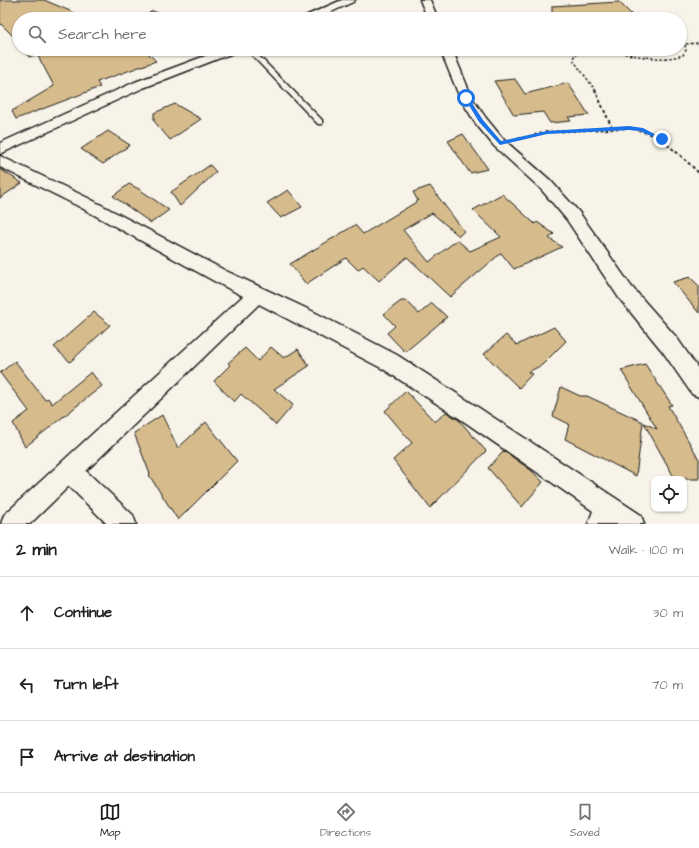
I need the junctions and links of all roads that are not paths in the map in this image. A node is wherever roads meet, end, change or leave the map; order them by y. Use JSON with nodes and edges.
{"nodes":[{"id":1,"x":350,"y":0,"type":"edge"},
{"id":2,"x":425,"y":0,"type":"edge"},
{"id":3,"x":323,"y":12,"type":"edge"},
{"id":4,"x":430,"y":12,"type":"edge"},
{"id":5,"x":216,"y":56,"type":"edge"},
{"id":6,"x":256,"y":56,"type":"edge"},
{"id":7,"x":449,"y":56,"type":"edge"},
{"id":8,"x":320,"y":122,"type":"dead end"},
{"id":9,"x":0,"y":149,"type":"edge"},
{"id":10,"x":0,"y":161,"type":"edge"},
{"id":11,"x":257,"y":294,"type":"junction"},
{"id":12,"x":699,"y":387,"type":"edge"},
{"id":13,"x":70,"y":471,"type":"junction"},
{"id":14,"x":603,"y":515,"type":"edge"},
{"id":15,"x":13,"y":524,"type":"edge"},
{"id":16,"x":124,"y":524,"type":"edge"},
{"id":17,"x":632,"y":524,"type":"edge"}],
"edges":[{"from":1,"to":3,"type":"street"},
{"from":2,"to":4,"type":"street"},
{"from":5,"to":9,"type":"street"},
{"from":6,"to":8,"type":"lane"},
{"from":7,"to":12,"type":"street"},
{"from":10,"to":11,"type":"street"},
{"from":11,"to":13,"type":"street"},
{"from":11,"to":14,"type":"street"},
{"from":13,"to":15,"type":"street"},
{"from":13,"to":16,"type":"street"},
{"from":14,"to":17,"type":"street"}]}
